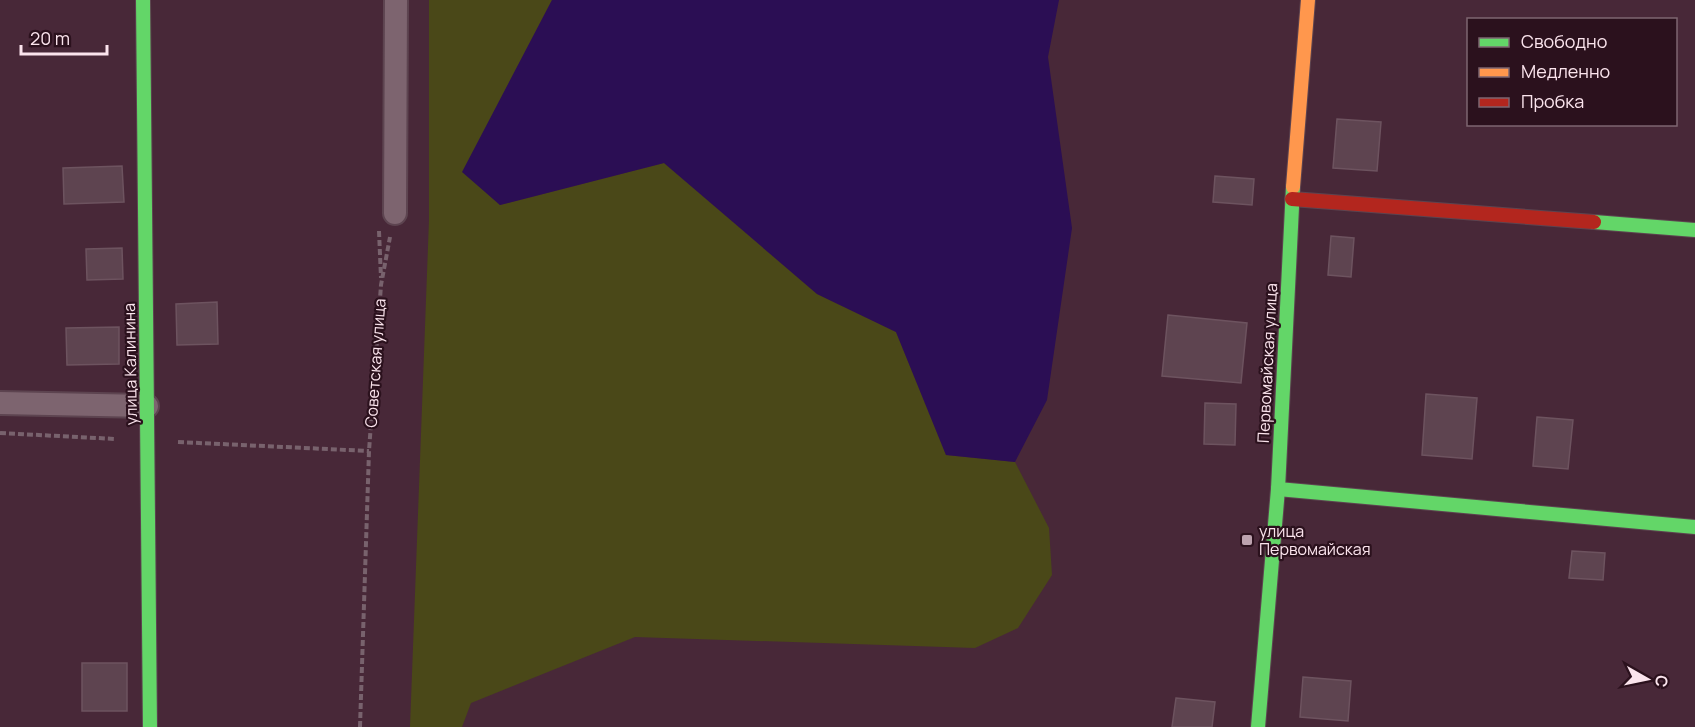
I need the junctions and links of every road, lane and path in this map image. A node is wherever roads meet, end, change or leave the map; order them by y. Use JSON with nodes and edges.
{"nodes":[{"id":1,"x":143,"y":0,"type":"edge"},
{"id":2,"x":396,"y":0,"type":"edge"},
{"id":3,"x":1308,"y":0,"type":"edge"},
{"id":4,"x":1292,"y":199,"type":"junction"},
{"id":5,"x":395,"y":213,"type":"joint"},
{"id":6,"x":1695,"y":230,"type":"edge"},
{"id":7,"x":0,"y":403,"type":"edge"},
{"id":8,"x":147,"y":406,"type":"junction"},
{"id":9,"x":0,"y":433,"type":"edge"},
{"id":10,"x":148,"y":441,"type":"junction"},
{"id":11,"x":369,"y":451,"type":"junction"},
{"id":12,"x":1278,"y":489,"type":"junction"},
{"id":13,"x":1695,"y":527,"type":"edge"},
{"id":14,"x":150,"y":727,"type":"edge"},
{"id":15,"x":360,"y":727,"type":"edge"},
{"id":16,"x":1258,"y":727,"type":"edge"}],
"edges":[{"from":1,"to":8,"type":"street","name":"улица Калинина"},
{"from":2,"to":5,"type":"street"},
{"from":3,"to":4,"type":"street","name":"Первомайская улица"},
{"from":4,"to":6,"type":"street"},
{"from":4,"to":12,"type":"street","name":"Первомайская улица"},
{"from":5,"to":11,"type":"path","name":"Советская улица"},
{"from":7,"to":8,"type":"street"},
{"from":8,"to":10,"type":"street","name":"улица Калинина"},
{"from":9,"to":10,"type":"path"},
{"from":10,"to":11,"type":"path"},
{"from":10,"to":14,"type":"street","name":"улица Калинина"},
{"from":11,"to":15,"type":"path","name":"Советская улица"},
{"from":12,"to":13,"type":"street"},
{"from":12,"to":16,"type":"street","name":"Первомайская улица"}]}
